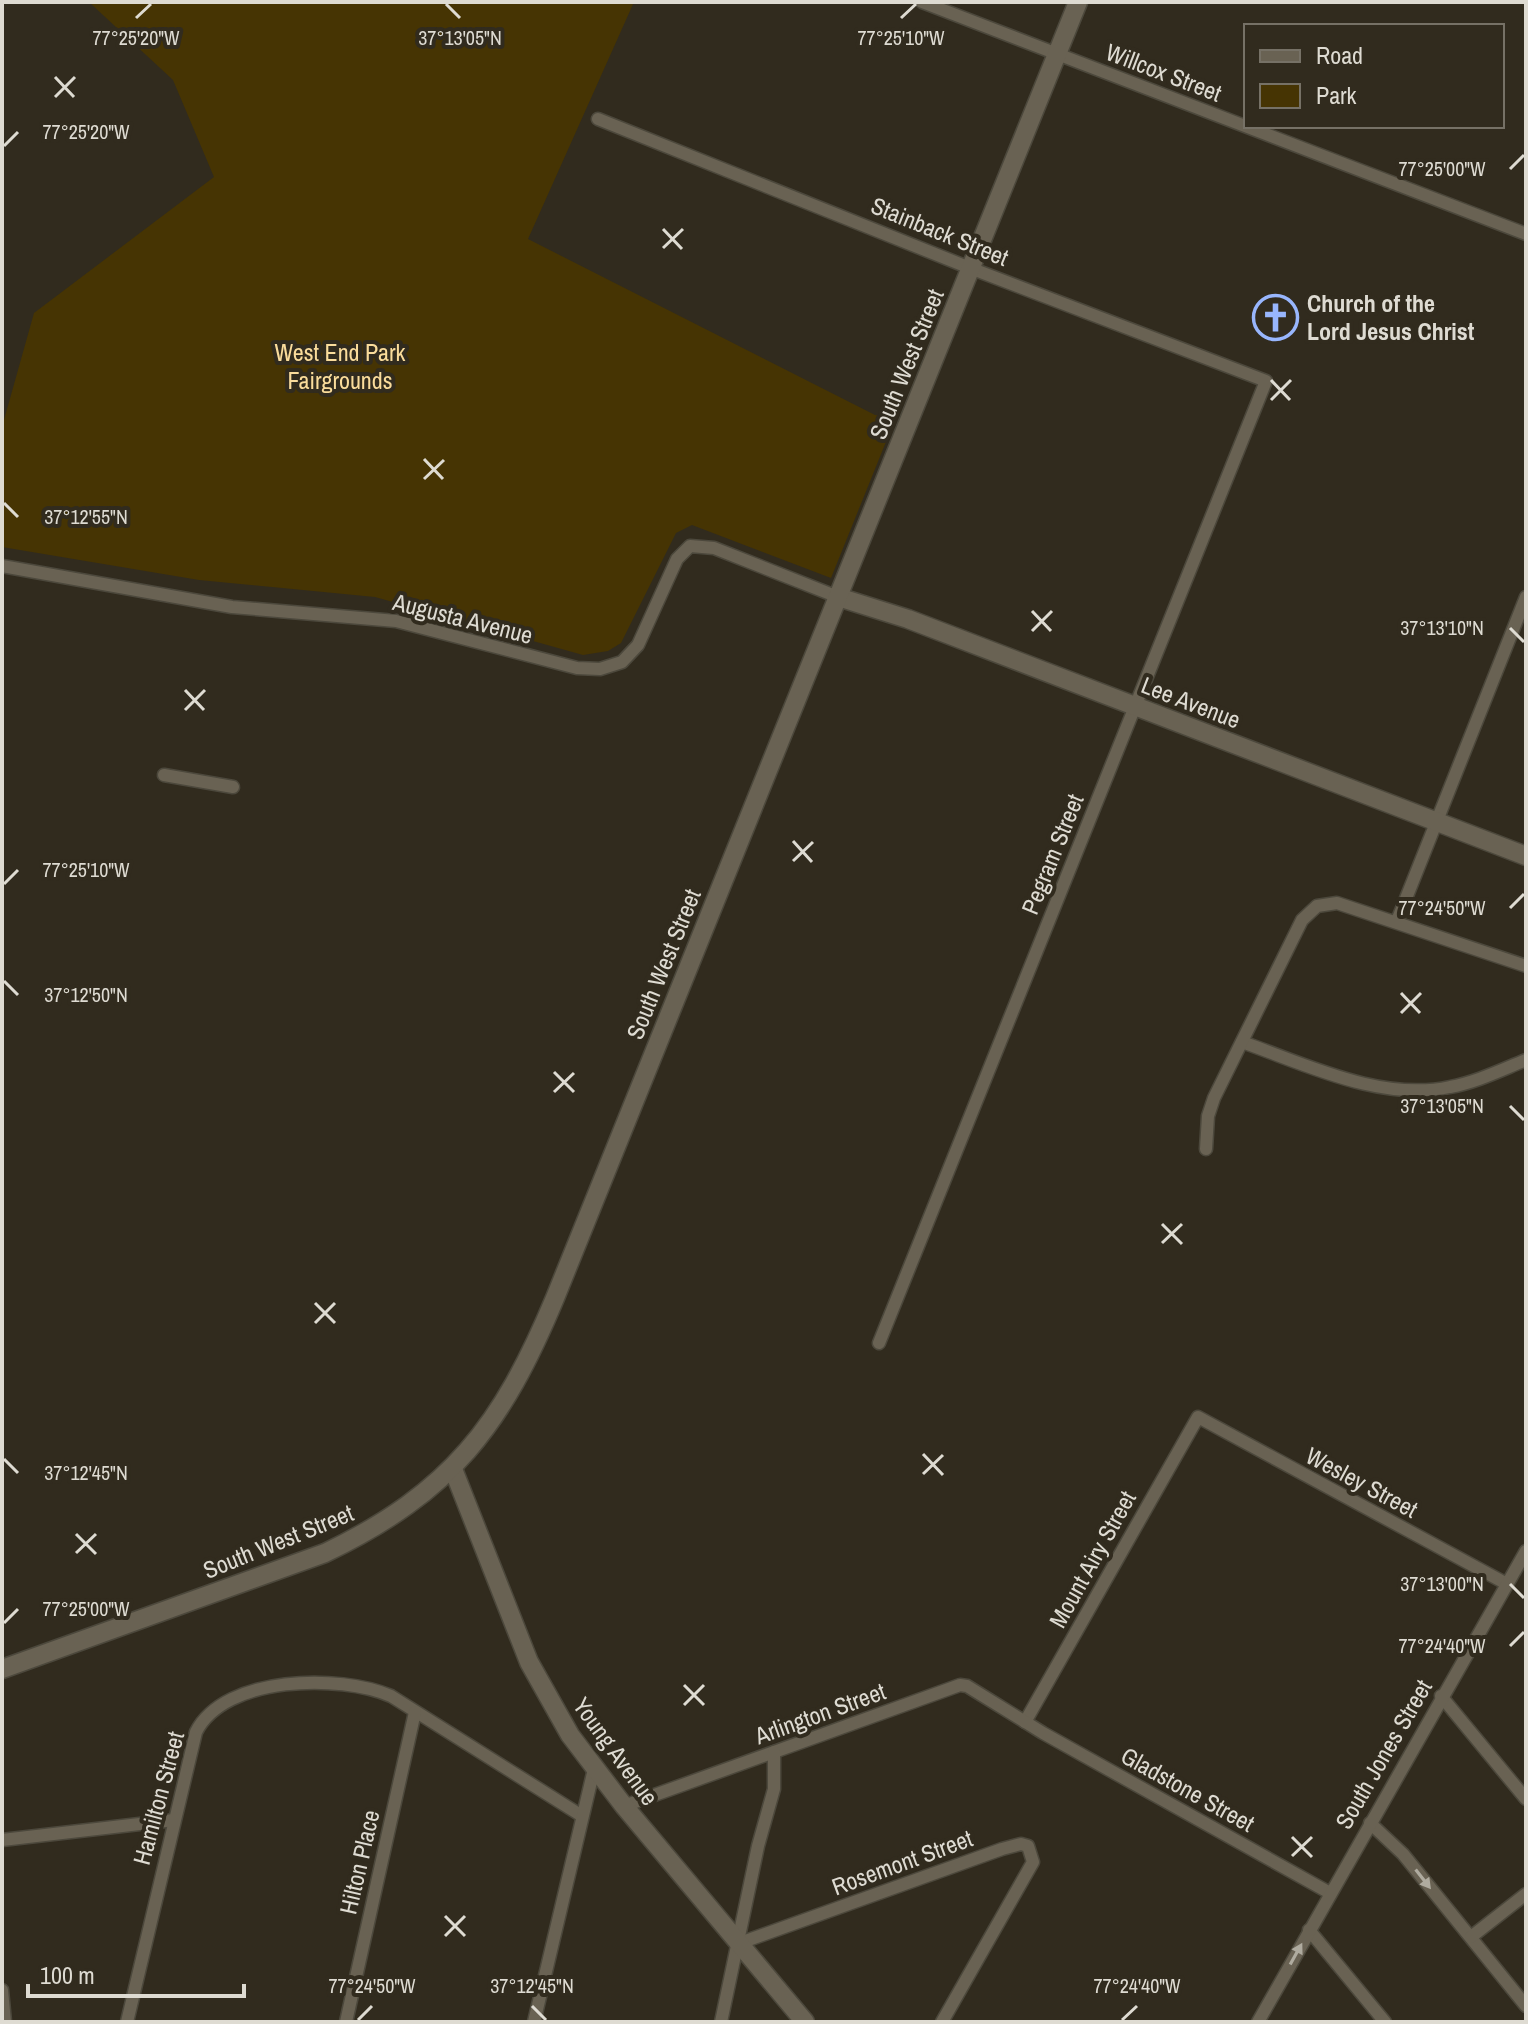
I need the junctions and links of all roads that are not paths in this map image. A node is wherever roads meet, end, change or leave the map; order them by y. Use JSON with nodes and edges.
{"nodes":[{"id":1,"x":922,"y":2,"type":"edge"},
{"id":2,"x":1078,"y":2,"type":"edge"},
{"id":3,"x":1057,"y":55,"type":"junction"},
{"id":4,"x":598,"y":119,"type":"dead end"},
{"id":5,"x":1244,"y":126,"type":"edge"},
{"id":6,"x":1248,"y":128,"type":"edge"},
{"id":7,"x":1526,"y":234,"type":"edge"},
{"id":8,"x":970,"y":268,"type":"junction"},
{"id":9,"x":1266,"y":381,"type":"joint"},
{"id":10,"x":2,"y":566,"type":"edge"},
{"id":11,"x":838,"y":597,"type":"junction"},
{"id":12,"x":1526,"y":597,"type":"edge"},
{"id":13,"x":1135,"y":707,"type":"junction"},
{"id":14,"x":164,"y":775,"type":"dead end"},
{"id":15,"x":233,"y":787,"type":"dead end"},
{"id":16,"x":1438,"y":823,"type":"junction"},
{"id":17,"x":1526,"y":856,"type":"edge"},
{"id":18,"x":1397,"y":921,"type":"junction"},
{"id":19,"x":1526,"y":966,"type":"edge"},
{"id":20,"x":1242,"y":1042,"type":"junction"},
{"id":21,"x":1526,"y":1060,"type":"edge"},
{"id":22,"x":1206,"y":1149,"type":"dead end"},
{"id":23,"x":879,"y":1343,"type":"dead end"},
{"id":24,"x":1198,"y":1417,"type":"joint"},
{"id":25,"x":453,"y":1469,"type":"junction"},
{"id":26,"x":1526,"y":1551,"type":"edge"},
{"id":27,"x":1522,"y":1571,"type":"edge"},
{"id":28,"x":1507,"y":1584,"type":"junction"},
{"id":29,"x":2,"y":1669,"type":"edge"},
{"id":30,"x":1441,"y":1696,"type":"junction"},
{"id":31,"x":415,"y":1712,"type":"junction"},
{"id":32,"x":1025,"y":1722,"type":"junction"},
{"id":33,"x":774,"y":1752,"type":"junction"},
{"id":34,"x":594,"y":1769,"type":"junction"},
{"id":35,"x":1526,"y":1799,"type":"edge"},
{"id":36,"x":624,"y":1806,"type":"junction"},
{"id":37,"x":582,"y":1816,"type":"junction"},
{"id":38,"x":174,"y":1820,"type":"junction"},
{"id":39,"x":1370,"y":1823,"type":"junction"},
{"id":40,"x":2,"y":1840,"type":"edge"},
{"id":41,"x":1330,"y":1893,"type":"junction"},
{"id":42,"x":1526,"y":1894,"type":"edge"},
{"id":43,"x":1309,"y":1930,"type":"junction"},
{"id":44,"x":1471,"y":1937,"type":"junction"},
{"id":45,"x":740,"y":1943,"type":"junction"},
{"id":46,"x":2,"y":1990,"type":"edge"},
{"id":47,"x":1526,"y":2006,"type":"edge"},
{"id":48,"x":5,"y":2022,"type":"edge"},
{"id":49,"x":127,"y":2022,"type":"edge"},
{"id":50,"x":346,"y":2022,"type":"edge"},
{"id":51,"x":534,"y":2022,"type":"edge"},
{"id":52,"x":721,"y":2022,"type":"edge"},
{"id":53,"x":805,"y":2022,"type":"edge"},
{"id":54,"x":942,"y":2022,"type":"edge"},
{"id":55,"x":1258,"y":2022,"type":"edge"},
{"id":56,"x":1385,"y":2022,"type":"edge"}],
"edges":[{"from":1,"to":3,"type":"street","name":"Willcox Street"},
{"from":2,"to":3,"type":"street","name":"South West Street"},
{"from":3,"to":5,"type":"street","name":"Willcox Street"},
{"from":3,"to":8,"type":"street","name":"South West Street"},
{"from":4,"to":8,"type":"street","name":"Stainback Street"},
{"from":6,"to":7,"type":"street","name":"Willcox Street"},
{"from":8,"to":9,"type":"street","name":"Stainback Street"},
{"from":8,"to":11,"type":"street","name":"South West Street"},
{"from":9,"to":13,"type":"street","name":"Pegram Street"},
{"from":10,"to":11,"type":"street","name":"Augusta Avenue"},
{"from":11,"to":13,"type":"street","name":"Lee Avenue"},
{"from":11,"to":25,"type":"street","name":"South West Street"},
{"from":12,"to":16,"type":"street"},
{"from":13,"to":16,"type":"street","name":"Lee Avenue"},
{"from":13,"to":23,"type":"street","name":"Pegram Street"},
{"from":14,"to":15,"type":"street"},
{"from":16,"to":17,"type":"street","name":"Lee Avenue"},
{"from":16,"to":18,"type":"street"},
{"from":18,"to":19,"type":"street"},
{"from":18,"to":20,"type":"street"},
{"from":20,"to":21,"type":"street"},
{"from":20,"to":22,"type":"street"},
{"from":24,"to":28,"type":"street","name":"Wesley Street"},
{"from":24,"to":32,"type":"street","name":"Mount Airy Street"},
{"from":25,"to":29,"type":"street","name":"South West Street"},
{"from":25,"to":34,"type":"street","name":"Young Avenue"},
{"from":26,"to":27,"type":"street","name":"South Jones Street"},
{"from":27,"to":28,"type":"street","name":"South Jones Street"},
{"from":28,"to":30,"type":"street","name":"South Jones Street"},
{"from":30,"to":35,"type":"street"},
{"from":30,"to":39,"type":"street","name":"South Jones Street"},
{"from":31,"to":37,"type":"street","name":"Hamilton Street"},
{"from":31,"to":38,"type":"street","name":"Hamilton Street"},
{"from":31,"to":50,"type":"street","name":"Hilton Place"},
{"from":32,"to":33,"type":"street","name":"Arlington Street"},
{"from":32,"to":41,"type":"street","name":"Gladstone Street"},
{"from":33,"to":36,"type":"street","name":"Arlington Street"},
{"from":33,"to":45,"type":"street"},
{"from":34,"to":36,"type":"street","name":"Young Avenue"},
{"from":34,"to":37,"type":"street"},
{"from":36,"to":45,"type":"street","name":"Young Avenue"},
{"from":37,"to":51,"type":"street"},
{"from":38,"to":40,"type":"street"},
{"from":38,"to":49,"type":"street","name":"Hamilton Street"},
{"from":39,"to":41,"type":"street","name":"South Jones Street"},
{"from":39,"to":44,"type":"street","one_way":true},
{"from":41,"to":43,"type":"street","name":"South Jones Street"},
{"from":42,"to":44,"type":"street"},
{"from":55,"to":43,"type":"street","name":"South Jones Street","one_way":true},
{"from":43,"to":56,"type":"street"},
{"from":44,"to":47,"type":"street"},
{"from":45,"to":52,"type":"street"},
{"from":45,"to":53,"type":"street","name":"Young Avenue"},
{"from":45,"to":54,"type":"street","name":"Rosemont Street"},
{"from":46,"to":48,"type":"street"}]}
